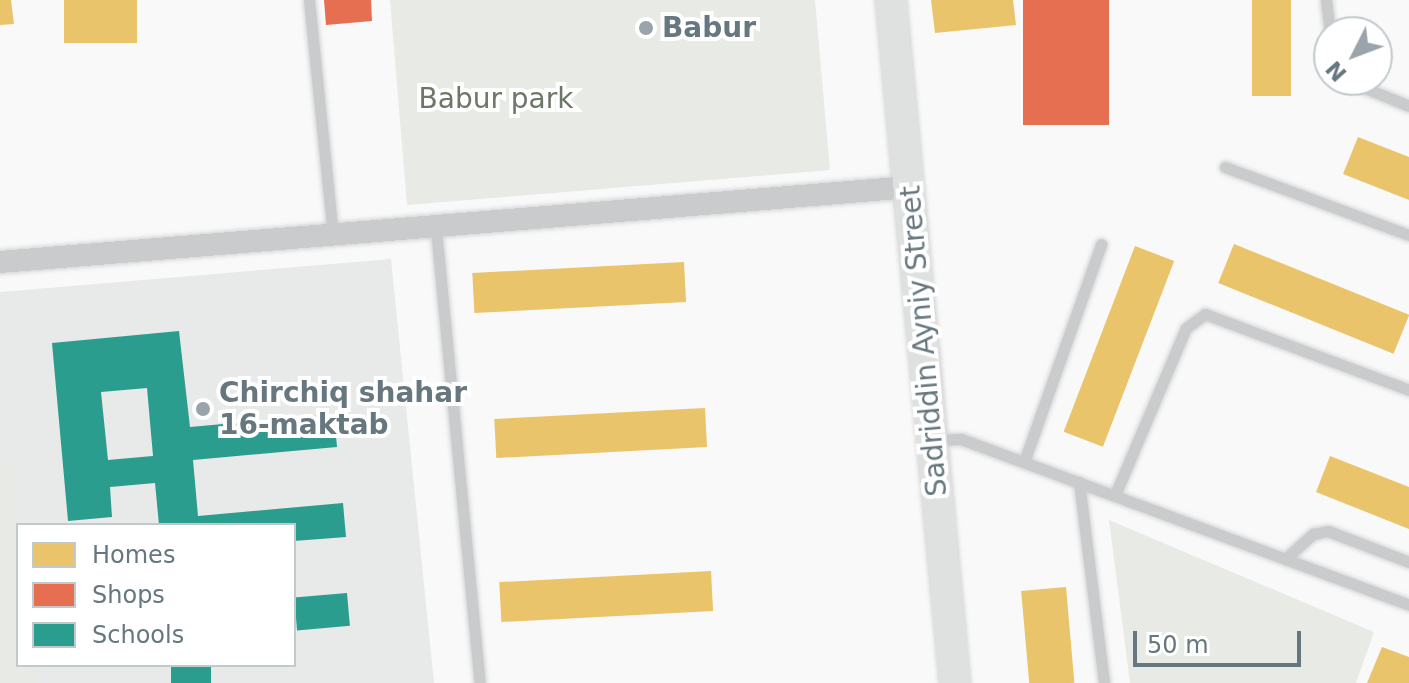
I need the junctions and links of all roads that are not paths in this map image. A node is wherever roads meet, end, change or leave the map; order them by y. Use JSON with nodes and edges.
{"nodes":[{"id":1,"x":309,"y":0,"type":"edge"},
{"id":2,"x":891,"y":0,"type":"edge"},
{"id":3,"x":1384,"y":96,"type":"edge"},
{"id":4,"x":1409,"y":106,"type":"edge"},
{"id":5,"x":1225,"y":167,"type":"dead end"},
{"id":6,"x":910,"y":187,"type":"junction"},
{"id":7,"x":436,"y":229,"type":"junction"},
{"id":8,"x":1409,"y":235,"type":"edge"},
{"id":9,"x":333,"y":238,"type":"junction"},
{"id":10,"x":1101,"y":244,"type":"dead end"},
{"id":11,"x":0,"y":262,"type":"edge"},
{"id":12,"x":1409,"y":390,"type":"edge"},
{"id":13,"x":933,"y":440,"type":"junction"},
{"id":14,"x":1024,"y":462,"type":"junction"},
{"id":15,"x":1079,"y":482,"type":"junction"},
{"id":16,"x":1115,"y":495,"type":"junction"},
{"id":17,"x":1285,"y":559,"type":"junction"},
{"id":18,"x":1409,"y":562,"type":"edge"},
{"id":19,"x":1409,"y":605,"type":"edge"},
{"id":20,"x":480,"y":683,"type":"edge"},
{"id":21,"x":955,"y":683,"type":"edge"},
{"id":22,"x":1104,"y":683,"type":"edge"}],
"edges":[{"from":1,"to":9,"type":"lane"},
{"from":2,"to":6,"type":"street","name":"Sadriddin Ayniy Street"},
{"from":3,"to":4,"type":"lane"},
{"from":5,"to":8,"type":"lane"},
{"from":6,"to":7,"type":"street"},
{"from":6,"to":13,"type":"street","name":"Sadriddin Ayniy Street"},
{"from":7,"to":9,"type":"street"},
{"from":7,"to":20,"type":"lane"},
{"from":9,"to":11,"type":"street"},
{"from":10,"to":14,"type":"lane"},
{"from":12,"to":16,"type":"lane"},
{"from":13,"to":14,"type":"lane"},
{"from":13,"to":21,"type":"street","name":"Sadriddin Ayniy Street"},
{"from":14,"to":15,"type":"lane"},
{"from":15,"to":16,"type":"lane"},
{"from":15,"to":22,"type":"lane"},
{"from":16,"to":17,"type":"lane"},
{"from":17,"to":18,"type":"lane"},
{"from":17,"to":19,"type":"lane"}]}
